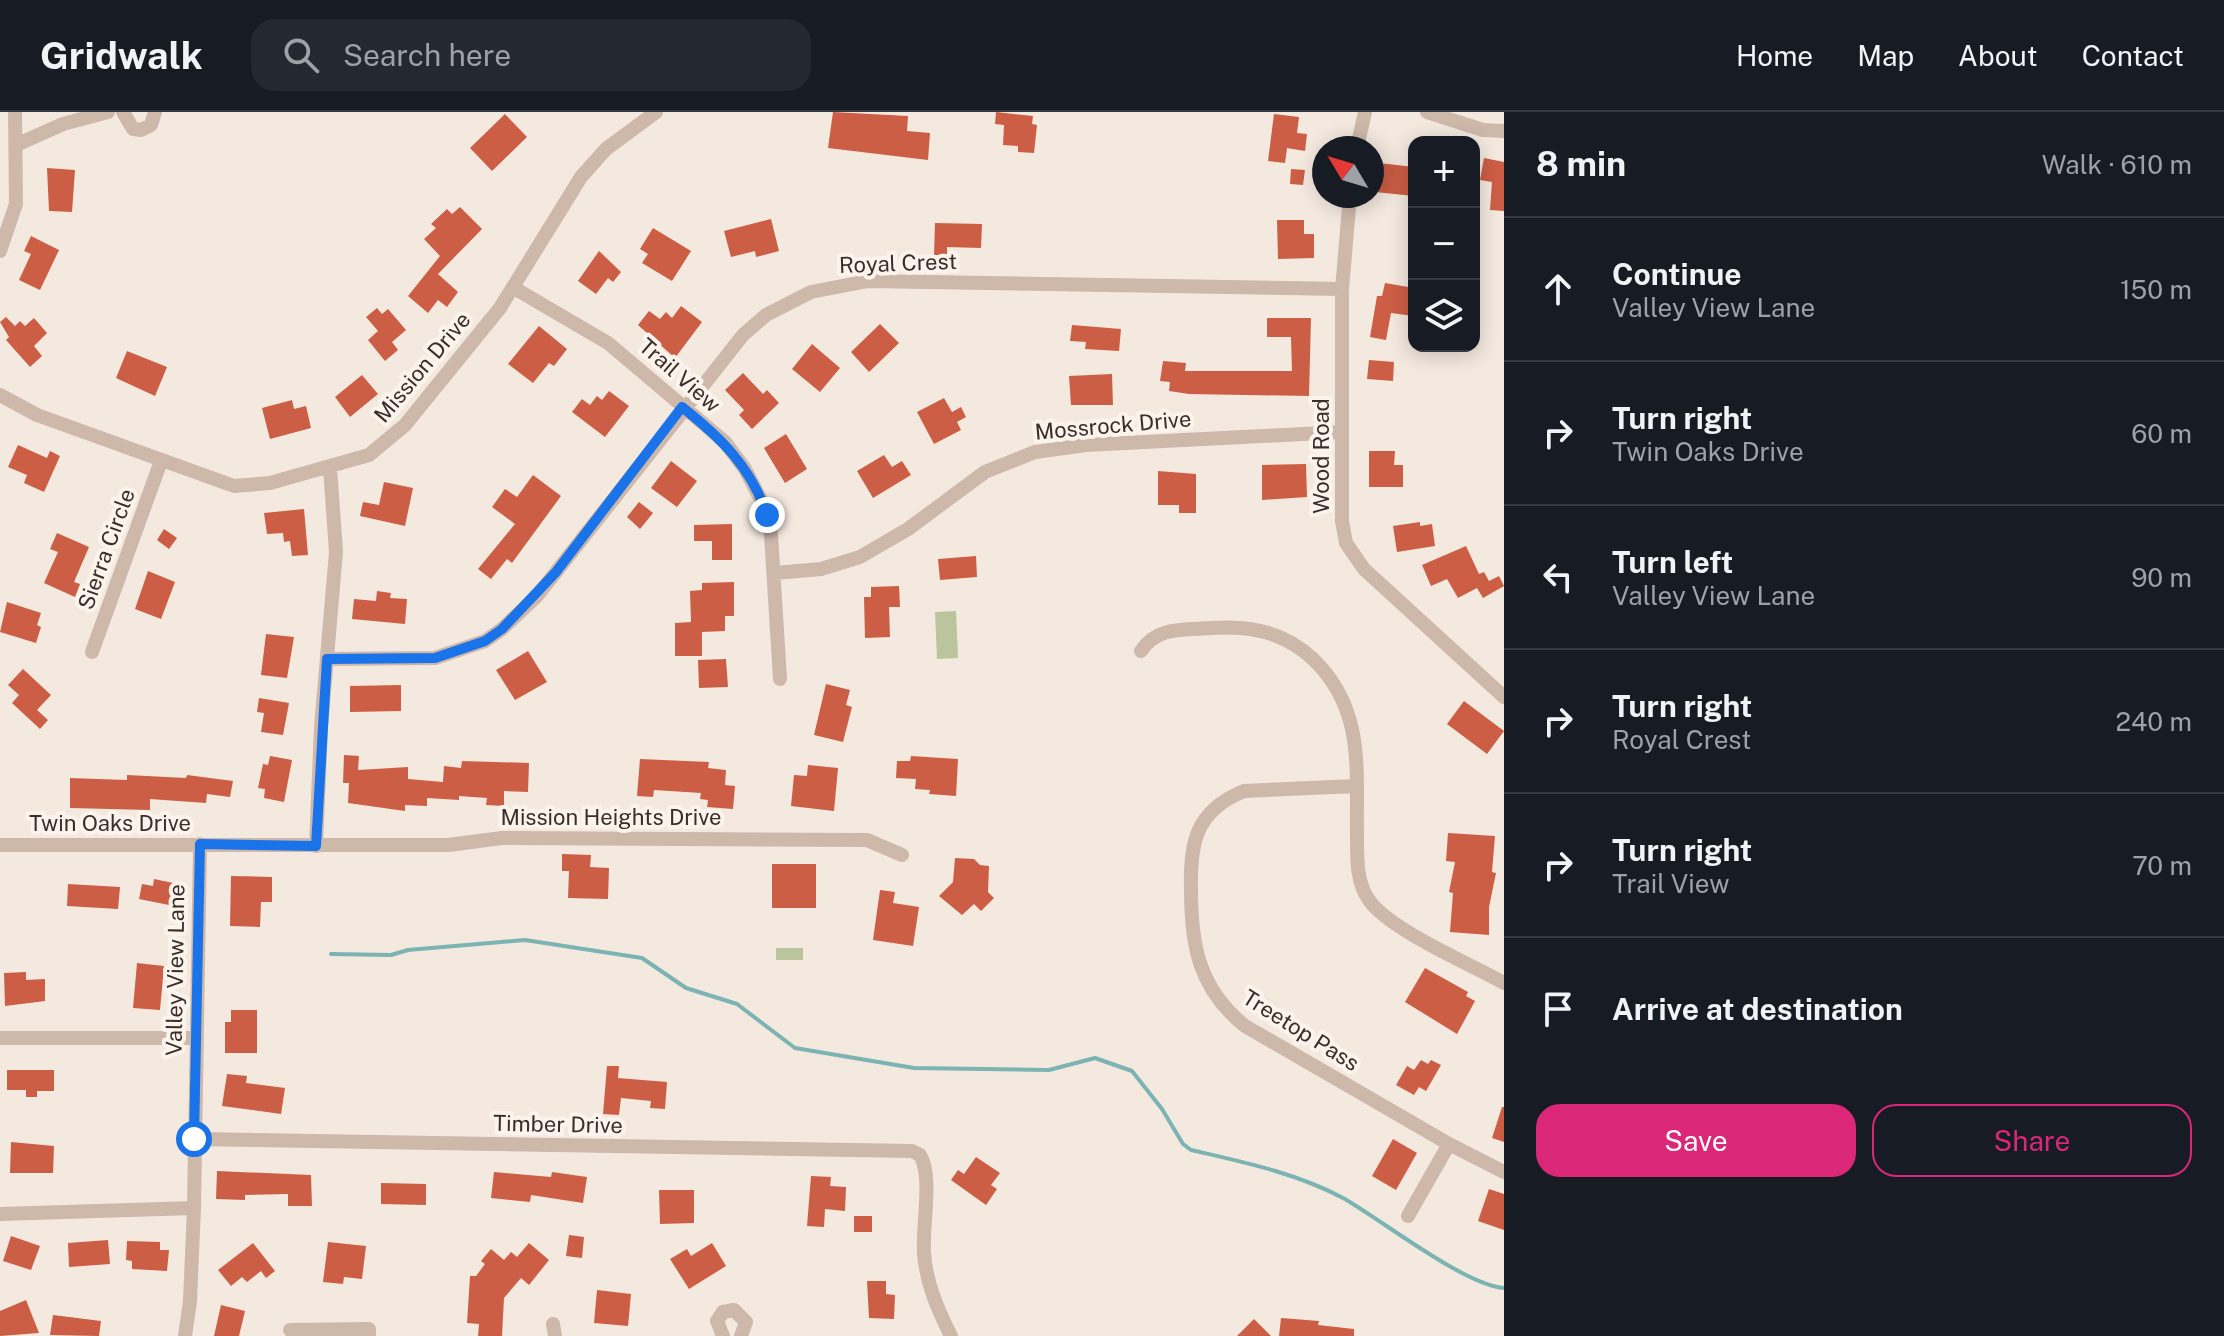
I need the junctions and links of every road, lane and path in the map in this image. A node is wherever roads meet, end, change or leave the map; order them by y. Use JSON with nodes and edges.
{"nodes":[{"id":1,"x":15,"y":112,"type":"edge"},
{"id":2,"x":108,"y":112,"type":"edge"},
{"id":3,"x":123,"y":112,"type":"edge"},
{"id":4,"x":155,"y":112,"type":"edge"},
{"id":5,"x":656,"y":112,"type":"edge"},
{"id":6,"x":1365,"y":112,"type":"edge"},
{"id":7,"x":1427,"y":112,"type":"edge"},
{"id":8,"x":1504,"y":131,"type":"edge"},
{"id":9,"x":1360,"y":136,"type":"edge"},
{"id":10,"x":16,"y":145,"type":"junction"},
{"id":11,"x":1349,"y":208,"type":"edge"},
{"id":12,"x":0,"y":251,"type":"edge"},
{"id":13,"x":514,"y":288,"type":"junction"},
{"id":14,"x":1342,"y":289,"type":"junction"},
{"id":15,"x":0,"y":395,"type":"edge"},
{"id":16,"x":682,"y":407,"type":"junction"},
{"id":17,"x":1342,"y":432,"type":"junction"},
{"id":18,"x":161,"y":461,"type":"junction"},
{"id":19,"x":330,"y":468,"type":"junction"},
{"id":20,"x":775,"y":573,"type":"junction"},
{"id":21,"x":1141,"y":651,"type":"dead end"},
{"id":22,"x":92,"y":652,"type":"dead end"},
{"id":23,"x":327,"y":659,"type":"junction"},
{"id":24,"x":780,"y":679,"type":"dead end"},
{"id":25,"x":1504,"y":697,"type":"edge"},
{"id":26,"x":1356,"y":786,"type":"junction"},
{"id":27,"x":200,"y":844,"type":"junction"},
{"id":28,"x":0,"y":845,"type":"edge"},
{"id":29,"x":316,"y":846,"type":"junction"},
{"id":30,"x":902,"y":855,"type":"dead end"},
{"id":31,"x":1503,"y":980,"type":"edge"},
{"id":32,"x":0,"y":1038,"type":"edge"},
{"id":33,"x":195,"y":1038,"type":"junction"},
{"id":34,"x":194,"y":1139,"type":"junction"},
{"id":35,"x":1449,"y":1144,"type":"junction"},
{"id":36,"x":1504,"y":1172,"type":"edge"},
{"id":37,"x":194,"y":1208,"type":"junction"},
{"id":38,"x":0,"y":1214,"type":"edge"},
{"id":39,"x":1408,"y":1216,"type":"dead end"},
{"id":40,"x":290,"y":1330,"type":"dead end"},
{"id":41,"x":185,"y":1336,"type":"edge"},
{"id":42,"x":369,"y":1336,"type":"edge"},
{"id":43,"x":723,"y":1336,"type":"edge"},
{"id":44,"x":741,"y":1336,"type":"edge"},
{"id":45,"x":951,"y":1336,"type":"edge"}],
"edges":[{"from":1,"to":10,"type":"street"},
{"from":2,"to":10,"type":"street"},
{"from":3,"to":4,"type":"street"},
{"from":5,"to":13,"type":"street","name":"Mission Drive"},
{"from":6,"to":9,"type":"street"},
{"from":7,"to":8,"type":"street"},
{"from":10,"to":12,"type":"street"},
{"from":11,"to":14,"type":"street","name":"Wood Road"},
{"from":13,"to":16,"type":"street","name":"Trail View"},
{"from":13,"to":19,"type":"street","name":"Mission Drive"},
{"from":14,"to":16,"type":"street","name":"Royal Crest"},
{"from":14,"to":17,"type":"street","name":"Wood Road"},
{"from":15,"to":18,"type":"street","name":"Mission Drive"},
{"from":16,"to":20,"type":"street","name":"Trail View"},
{"from":16,"to":23,"type":"street","name":"Royal Crest"},
{"from":17,"to":20,"type":"street","name":"Mossrock Drive"},
{"from":17,"to":25,"type":"street","name":"Wood Road"},
{"from":18,"to":19,"type":"street","name":"Mission Drive"},
{"from":18,"to":22,"type":"street","name":"Sierra Circle"},
{"from":19,"to":23,"type":"street"},
{"from":20,"to":24,"type":"street","name":"Trail View"},
{"from":21,"to":26,"type":"street"},
{"from":23,"to":29,"type":"street"},
{"from":26,"to":31,"type":"street"},
{"from":26,"to":35,"type":"street","name":"Treetop Pass"},
{"from":27,"to":28,"type":"street","name":"Twin Oaks Drive"},
{"from":27,"to":29,"type":"street","name":"Twin Oaks Drive"},
{"from":27,"to":33,"type":"street","name":"Valley View Lane"},
{"from":29,"to":30,"type":"street","name":"Mission Heights Drive"},
{"from":32,"to":33,"type":"street"},
{"from":33,"to":34,"type":"street","name":"Valley View Lane"},
{"from":34,"to":37,"type":"street","name":"Valley View Lane"},
{"from":34,"to":45,"type":"street","name":"Timber Drive"},
{"from":35,"to":36,"type":"street","name":"Treetop Pass"},
{"from":35,"to":39,"type":"street"},
{"from":37,"to":38,"type":"street"},
{"from":37,"to":41,"type":"street","name":"Valley View Lane"},
{"from":40,"to":42,"type":"street"},
{"from":43,"to":44,"type":"street"}]}
